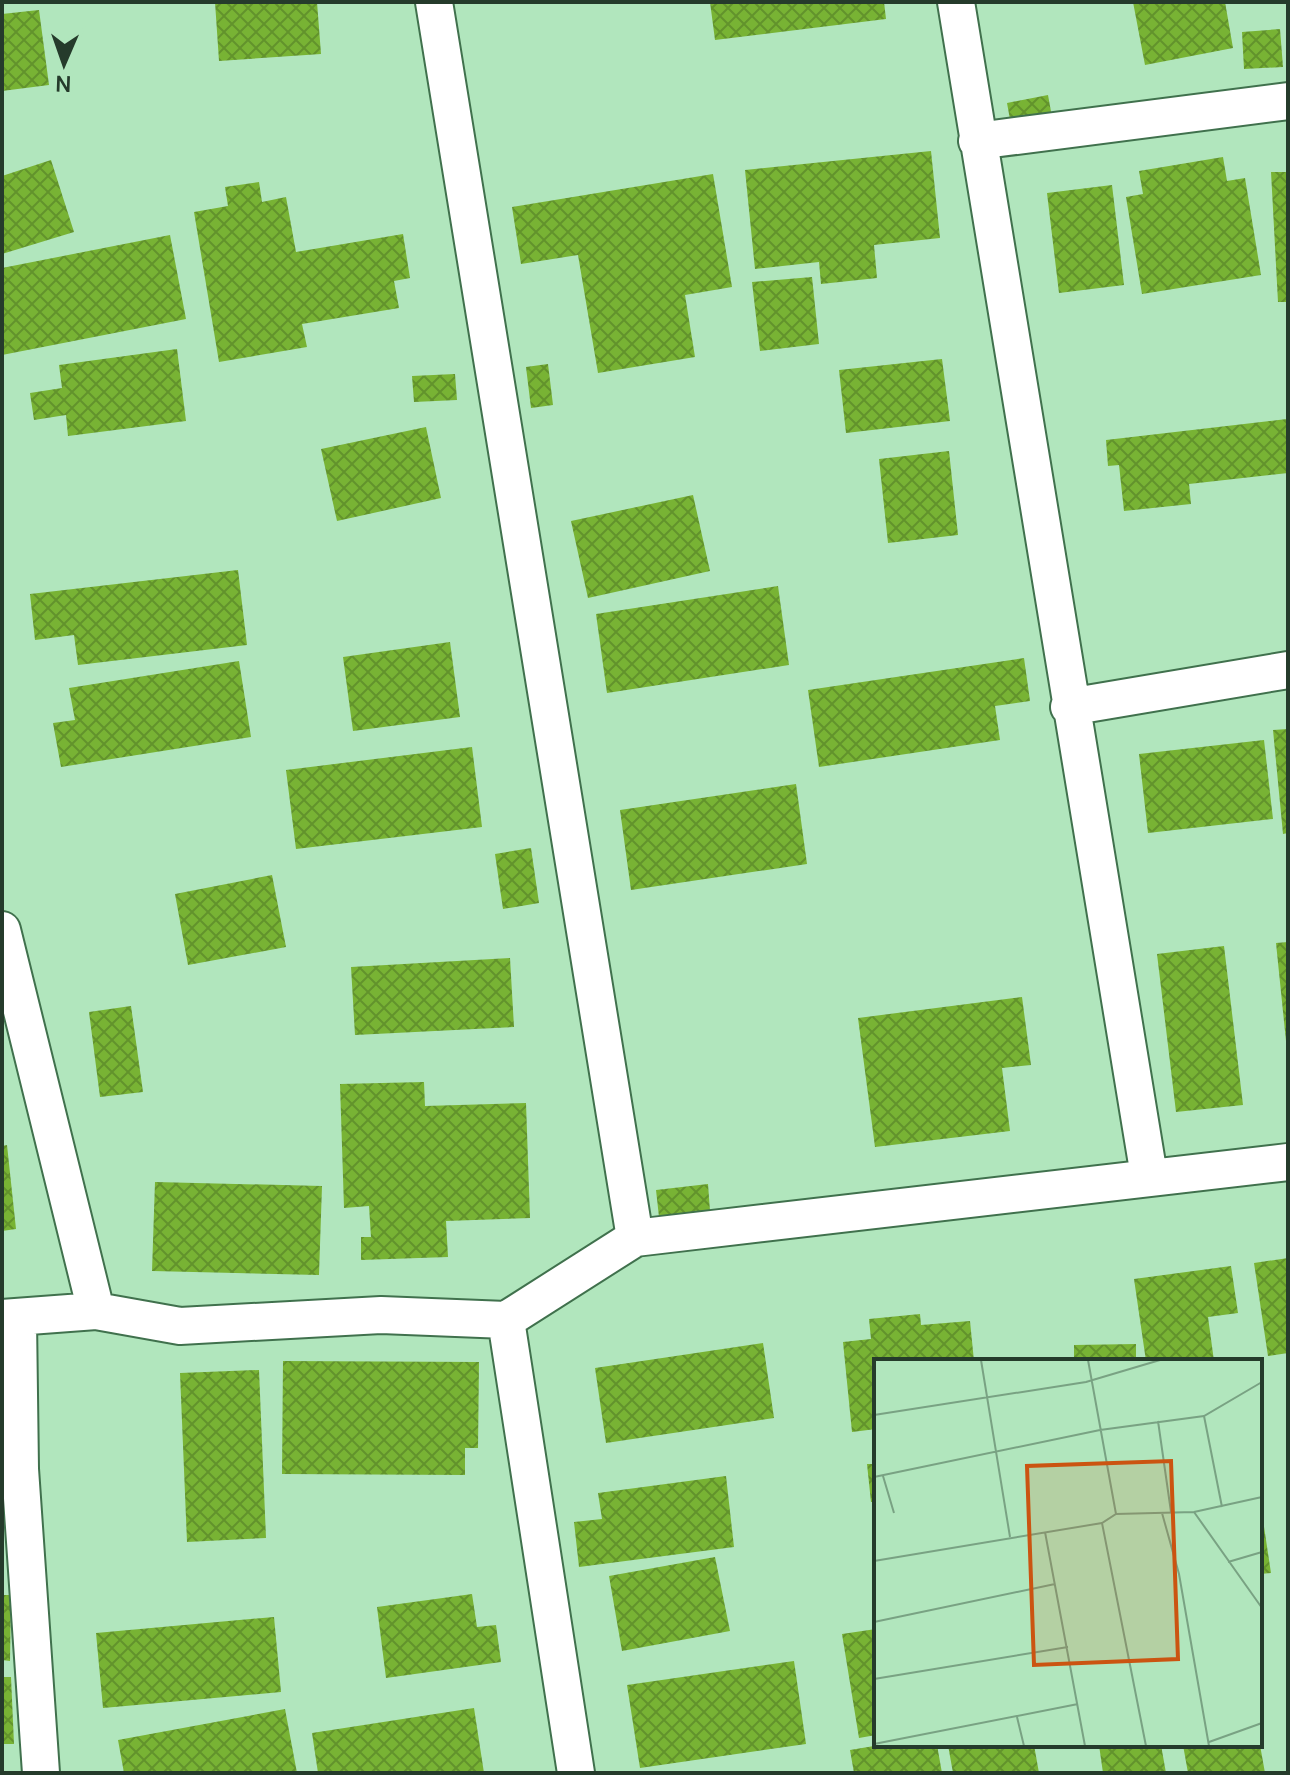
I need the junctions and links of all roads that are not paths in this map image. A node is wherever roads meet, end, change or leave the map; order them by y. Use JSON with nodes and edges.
{"nodes":[{"id":1,"x":434,"y":2,"type":"edge"},
{"id":2,"x":956,"y":2,"type":"edge"},
{"id":3,"x":1288,"y":101,"type":"edge"},
{"id":4,"x":977,"y":141,"type":"junction"},
{"id":5,"x":1288,"y":670,"type":"edge"},
{"id":6,"x":1069,"y":707,"type":"junction"},
{"id":7,"x":2,"y":930,"type":"edge"},
{"id":8,"x":1288,"y":1162,"type":"edge"},
{"id":9,"x":1149,"y":1176,"type":"junction"},
{"id":10,"x":635,"y":1238,"type":"junction"},
{"id":11,"x":96,"y":1311,"type":"junction"},
{"id":12,"x":10,"y":1319,"type":"edge"},
{"id":13,"x":506,"y":1320,"type":"junction"},
{"id":14,"x":41,"y":1773,"type":"edge"},
{"id":15,"x":576,"y":1773,"type":"edge"}],
"edges":[{"from":1,"to":10,"type":"street"},
{"from":2,"to":4,"type":"street"},
{"from":3,"to":4,"type":"street"},
{"from":4,"to":6,"type":"street"},
{"from":5,"to":6,"type":"street"},
{"from":6,"to":9,"type":"street"},
{"from":7,"to":11,"type":"street"},
{"from":8,"to":9,"type":"street"},
{"from":9,"to":10,"type":"street"},
{"from":10,"to":13,"type":"street"},
{"from":11,"to":12,"type":"street"},
{"from":11,"to":13,"type":"street"},
{"from":12,"to":14,"type":"street"},
{"from":13,"to":15,"type":"street"}]}
